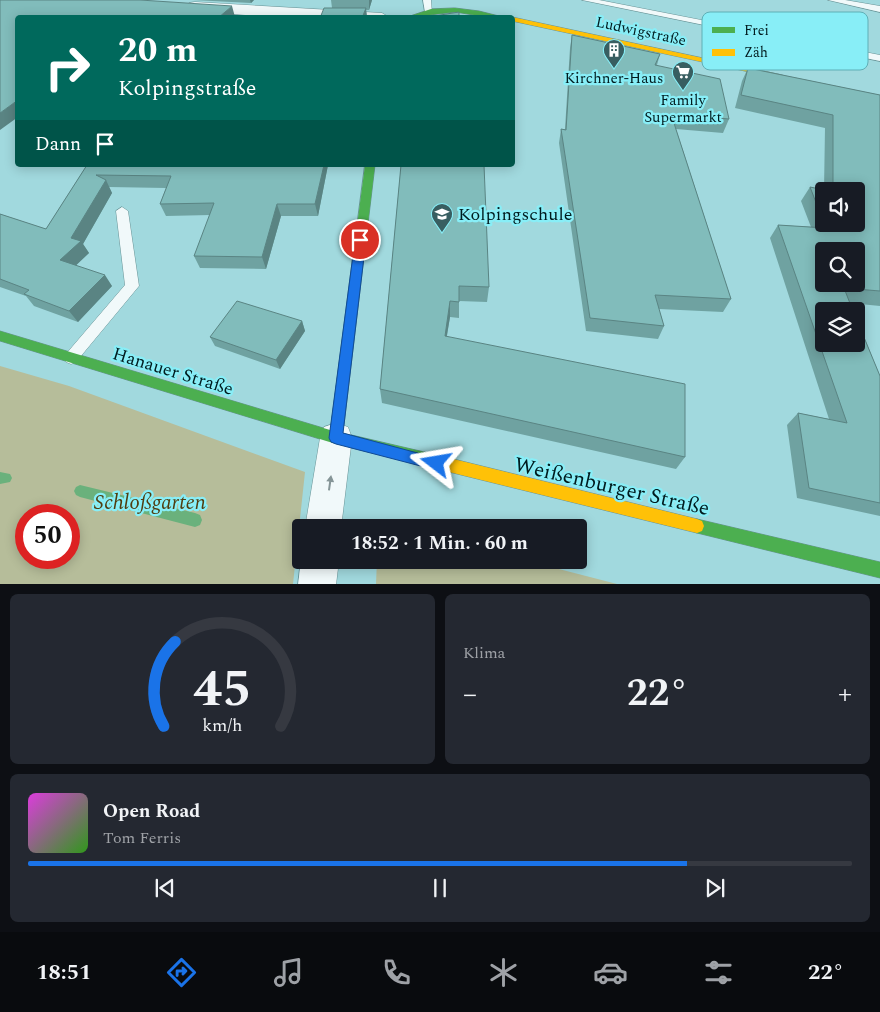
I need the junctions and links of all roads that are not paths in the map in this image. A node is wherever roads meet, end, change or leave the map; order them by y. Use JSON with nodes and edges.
{"nodes":[{"id":1,"x":586,"y":0,"type":"edge"},
{"id":2,"x":832,"y":0,"type":"edge"},
{"id":3,"x":180,"y":6,"type":"edge"},
{"id":4,"x":428,"y":6,"type":"edge"},
{"id":5,"x":880,"y":9,"type":"edge"},
{"id":6,"x":332,"y":15,"type":"edge"},
{"id":7,"x":412,"y":15,"type":"edge"},
{"id":8,"x":492,"y":15,"type":"edge"},
{"id":9,"x":515,"y":20,"type":"edge"},
{"id":10,"x":702,"y":23,"type":"edge"},
{"id":11,"x":702,"y":60,"type":"edge"},
{"id":12,"x":748,"y":70,"type":"edge"},
{"id":13,"x":790,"y":79,"type":"edge"},
{"id":14,"x":370,"y":167,"type":"edge"},
{"id":15,"x":122,"y":211,"type":"dead end"},
{"id":16,"x":0,"y":336,"type":"edge"},
{"id":17,"x":71,"y":358,"type":"junction"},
{"id":18,"x":336,"y":438,"type":"junction"},
{"id":19,"x":324,"y":519,"type":"edge"},
{"id":20,"x":319,"y":569,"type":"edge"},
{"id":21,"x":880,"y":570,"type":"edge"},
{"id":22,"x":317,"y":584,"type":"edge"}],
"edges":[{"from":1,"to":10,"type":"lane"},
{"from":2,"to":5,"type":"lane"},
{"from":3,"to":6,"type":"street"},
{"from":4,"to":7,"type":"street"},
{"from":4,"to":8,"type":"street"},
{"from":9,"to":11,"type":"street","name":"Ludwigstraße"},
{"from":12,"to":13,"type":"street","name":"Ludwigstraße"},
{"from":14,"to":18,"type":"street"},
{"from":15,"to":17,"type":"lane"},
{"from":16,"to":17,"type":"street","name":"Hanauer Straße"},
{"from":17,"to":18,"type":"street","name":"Hanauer Straße"},
{"from":19,"to":18,"type":"street","one_way":true},
{"from":18,"to":21,"type":"street","name":"Weißenburger Straße"},
{"from":20,"to":22,"type":"street"}]}
